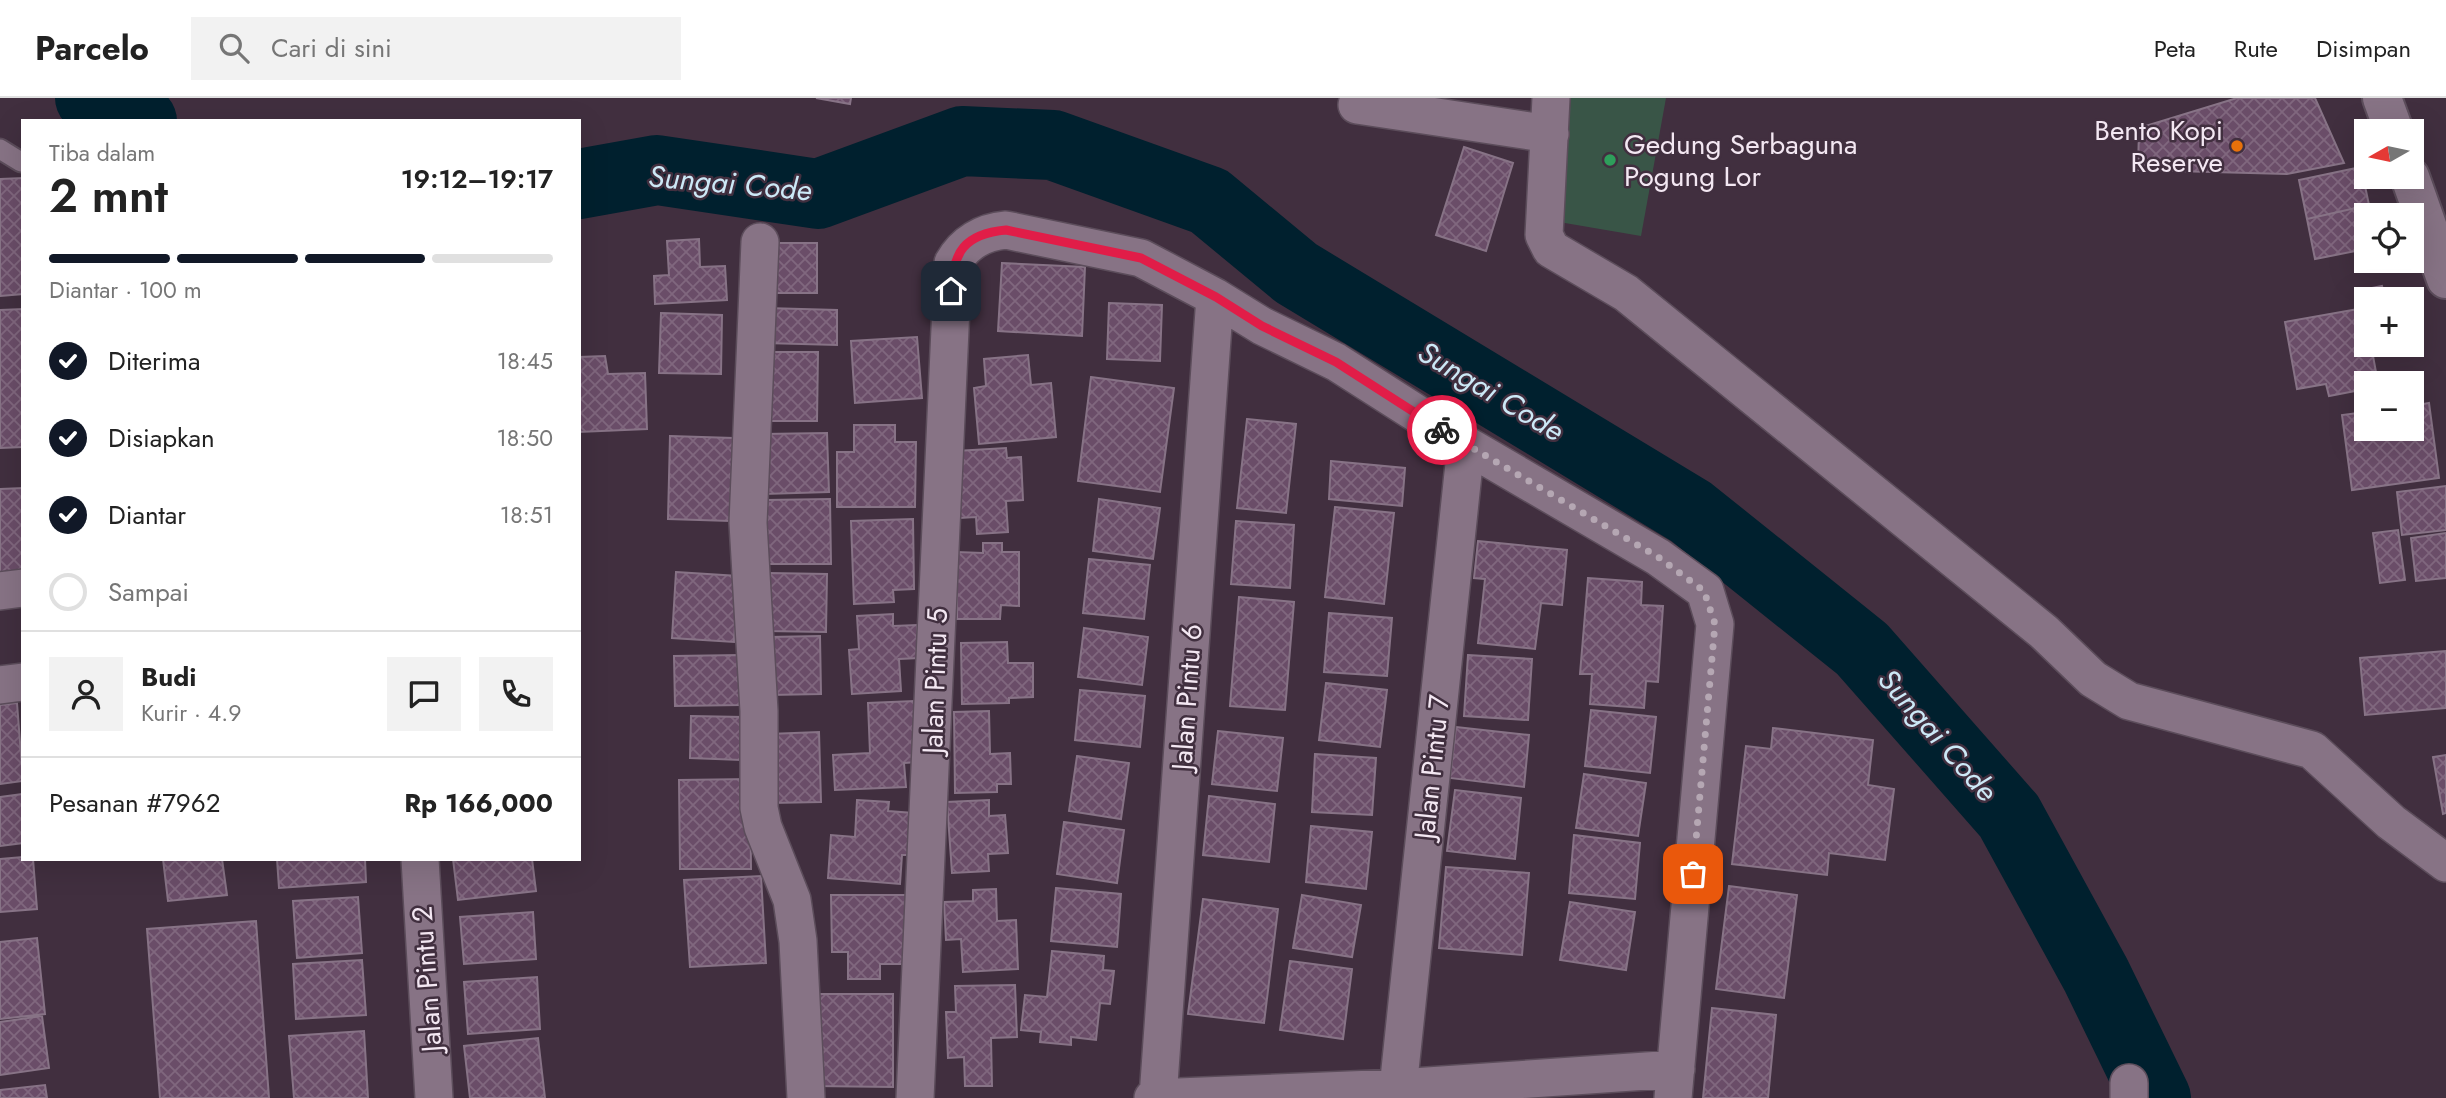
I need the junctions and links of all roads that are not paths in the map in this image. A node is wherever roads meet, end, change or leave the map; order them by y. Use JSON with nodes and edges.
{"nodes":[{"id":1,"x":1551,"y":98,"type":"edge"},
{"id":2,"x":2382,"y":98,"type":"edge"},
{"id":3,"x":1357,"y":105,"type":"dead end"},
{"id":4,"x":2390,"y":119,"type":"edge"},
{"id":5,"x":1550,"y":134,"type":"junction"},
{"id":6,"x":0,"y":149,"type":"edge"},
{"id":7,"x":21,"y":162,"type":"dead end"},
{"id":8,"x":2414,"y":189,"type":"edge"},
{"id":9,"x":760,"y":242,"type":"dead end"},
{"id":10,"x":2446,"y":279,"type":"edge"},
{"id":11,"x":1216,"y":297,"type":"junction"},
{"id":12,"x":1466,"y":445,"type":"junction"},
{"id":13,"x":21,"y":588,"type":"edge"},
{"id":14,"x":0,"y":591,"type":"edge"},
{"id":15,"x":21,"y":682,"type":"edge"},
{"id":16,"x":0,"y":685,"type":"edge"},
{"id":17,"x":419,"y":861,"type":"edge"},
{"id":18,"x":2446,"y":863,"type":"edge"},
{"id":19,"x":1675,"y":1084,"type":"edge"},
{"id":20,"x":1398,"y":1093,"type":"edge"},
{"id":21,"x":1158,"y":1097,"type":"edge"},
{"id":22,"x":435,"y":1098,"type":"edge"},
{"id":23,"x":806,"y":1098,"type":"edge"},
{"id":24,"x":915,"y":1098,"type":"edge"},
{"id":25,"x":1153,"y":1098,"type":"edge"}],
"edges":[{"from":1,"to":5,"type":"street"},
{"from":2,"to":4,"type":"street"},
{"from":3,"to":5,"type":"street"},
{"from":5,"to":18,"type":"street"},
{"from":6,"to":7,"type":"lane"},
{"from":8,"to":10,"type":"street"},
{"from":9,"to":23,"type":"street"},
{"from":11,"to":12,"type":"street"},
{"from":11,"to":21,"type":"street","name":"Jalan Pintu 6"},
{"from":11,"to":24,"type":"street","name":"Jalan Pintu 5"},
{"from":12,"to":19,"type":"street"},
{"from":12,"to":20,"type":"street","name":"Jalan Pintu 7"},
{"from":13,"to":14,"type":"street"},
{"from":15,"to":16,"type":"street"},
{"from":17,"to":22,"type":"street","name":"Jalan Pintu 2"},
{"from":19,"to":20,"type":"street"},
{"from":20,"to":21,"type":"street"},
{"from":21,"to":25,"type":"street"}]}
